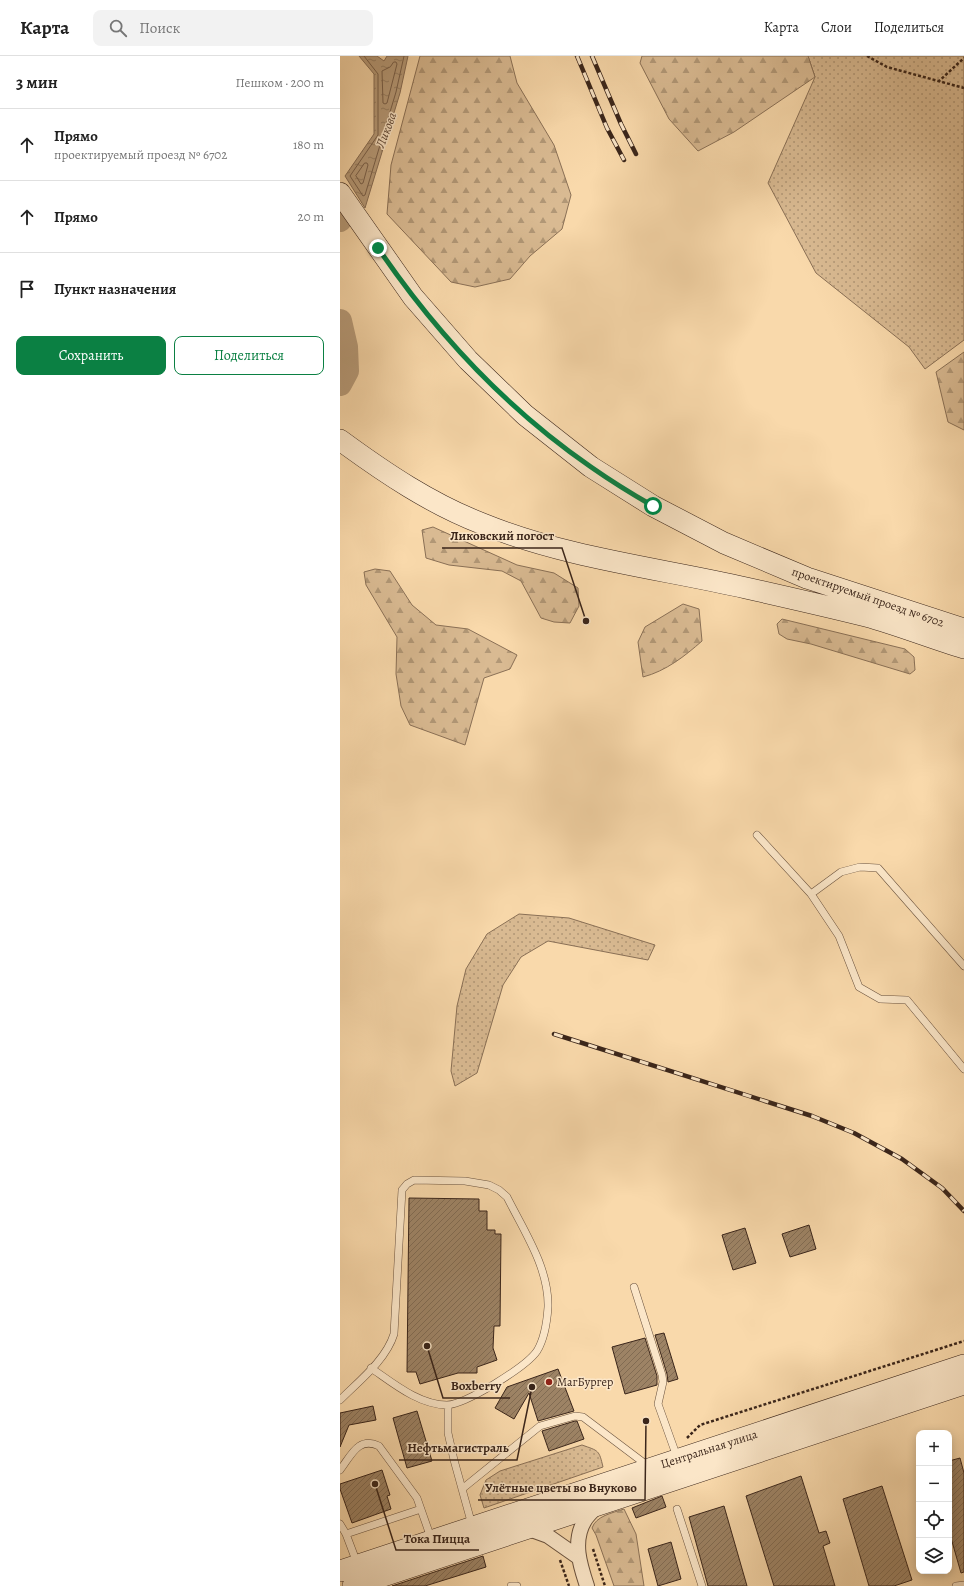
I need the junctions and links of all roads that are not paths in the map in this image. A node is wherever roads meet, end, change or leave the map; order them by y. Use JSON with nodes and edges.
{"nodes":[{"id":1,"x":340,"y":193,"type":"edge"},
{"id":2,"x":340,"y":440,"type":"edge"},
{"id":3,"x":964,"y":629,"type":"edge"},
{"id":4,"x":964,"y":648,"type":"edge"},
{"id":5,"x":757,"y":835,"type":"dead end"},
{"id":6,"x":811,"y":894,"type":"junction"},
{"id":7,"x":964,"y":966,"type":"edge"},
{"id":8,"x":964,"y":1068,"type":"edge"},
{"id":9,"x":634,"y":1287,"type":"dead end"},
{"id":10,"x":964,"y":1365,"type":"edge"},
{"id":11,"x":371,"y":1368,"type":"junction"},
{"id":12,"x":964,"y":1384,"type":"edge"},
{"id":13,"x":340,"y":1400,"type":"edge"},
{"id":14,"x":448,"y":1405,"type":"junction"},
{"id":15,"x":676,"y":1453,"type":"junction"},
{"id":16,"x":652,"y":1468,"type":"junction"},
{"id":17,"x":340,"y":1470,"type":"edge"},
{"id":18,"x":462,"y":1489,"type":"junction"},
{"id":19,"x":599,"y":1504,"type":"junction"},
{"id":20,"x":421,"y":1509,"type":"junction"},
{"id":21,"x":677,"y":1509,"type":"dead end"},
{"id":22,"x":340,"y":1524,"type":"edge"},
{"id":23,"x":473,"y":1527,"type":"junction"},
{"id":24,"x":526,"y":1528,"type":"junction"},
{"id":25,"x":346,"y":1534,"type":"junction"},
{"id":26,"x":432,"y":1540,"type":"junction"},
{"id":27,"x":578,"y":1557,"type":"junction"},
{"id":28,"x":349,"y":1568,"type":"edge"},
{"id":29,"x":353,"y":1586,"type":"edge"},
{"id":30,"x":511,"y":1586,"type":"edge"},
{"id":31,"x":517,"y":1586,"type":"edge"},
{"id":32,"x":587,"y":1586,"type":"edge"},
{"id":33,"x":702,"y":1586,"type":"edge"}],
"edges":[{"from":1,"to":3,"type":"main road","name":"проектируемый проезд № 6702"},
{"from":2,"to":4,"type":"main road","name":"проектируемый проезд № 6702"},
{"from":5,"to":6,"type":"lane"},
{"from":6,"to":7,"type":"lane"},
{"from":6,"to":8,"type":"lane"},
{"from":9,"to":15,"type":"lane"},
{"from":10,"to":15,"type":"main road","name":"Центральная улица"},
{"from":11,"to":13,"type":"lane"},
{"from":11,"to":14,"type":"lane"},
{"from":11,"to":14,"type":"lane"},
{"from":12,"to":19,"type":"main road","name":"Центральная улица"},
{"from":14,"to":18,"type":"lane"},
{"from":15,"to":16,"type":"main road","name":"Центральная улица"},
{"from":16,"to":18,"type":"lane"},
{"from":16,"to":23,"type":"main road","name":"Центральная улица"},
{"from":17,"to":20,"type":"lane"},
{"from":18,"to":23,"type":"lane"},
{"from":19,"to":24,"type":"main road","name":"Центральная улица"},
{"from":19,"to":27,"type":"street"},
{"from":20,"to":25,"type":"lane"},
{"from":20,"to":26,"type":"lane"},
{"from":21,"to":33,"type":"lane"},
{"from":22,"to":25,"type":"lane"},
{"from":23,"to":26,"type":"main road","name":"Центральная улица"},
{"from":24,"to":27,"type":"street"},
{"from":24,"to":29,"type":"main road","name":"Центральная улица"},
{"from":25,"to":28,"type":"lane"},
{"from":26,"to":28,"type":"main road","name":"Центральная улица"},
{"from":27,"to":32,"type":"street"},
{"from":30,"to":31,"type":"lane"}]}
